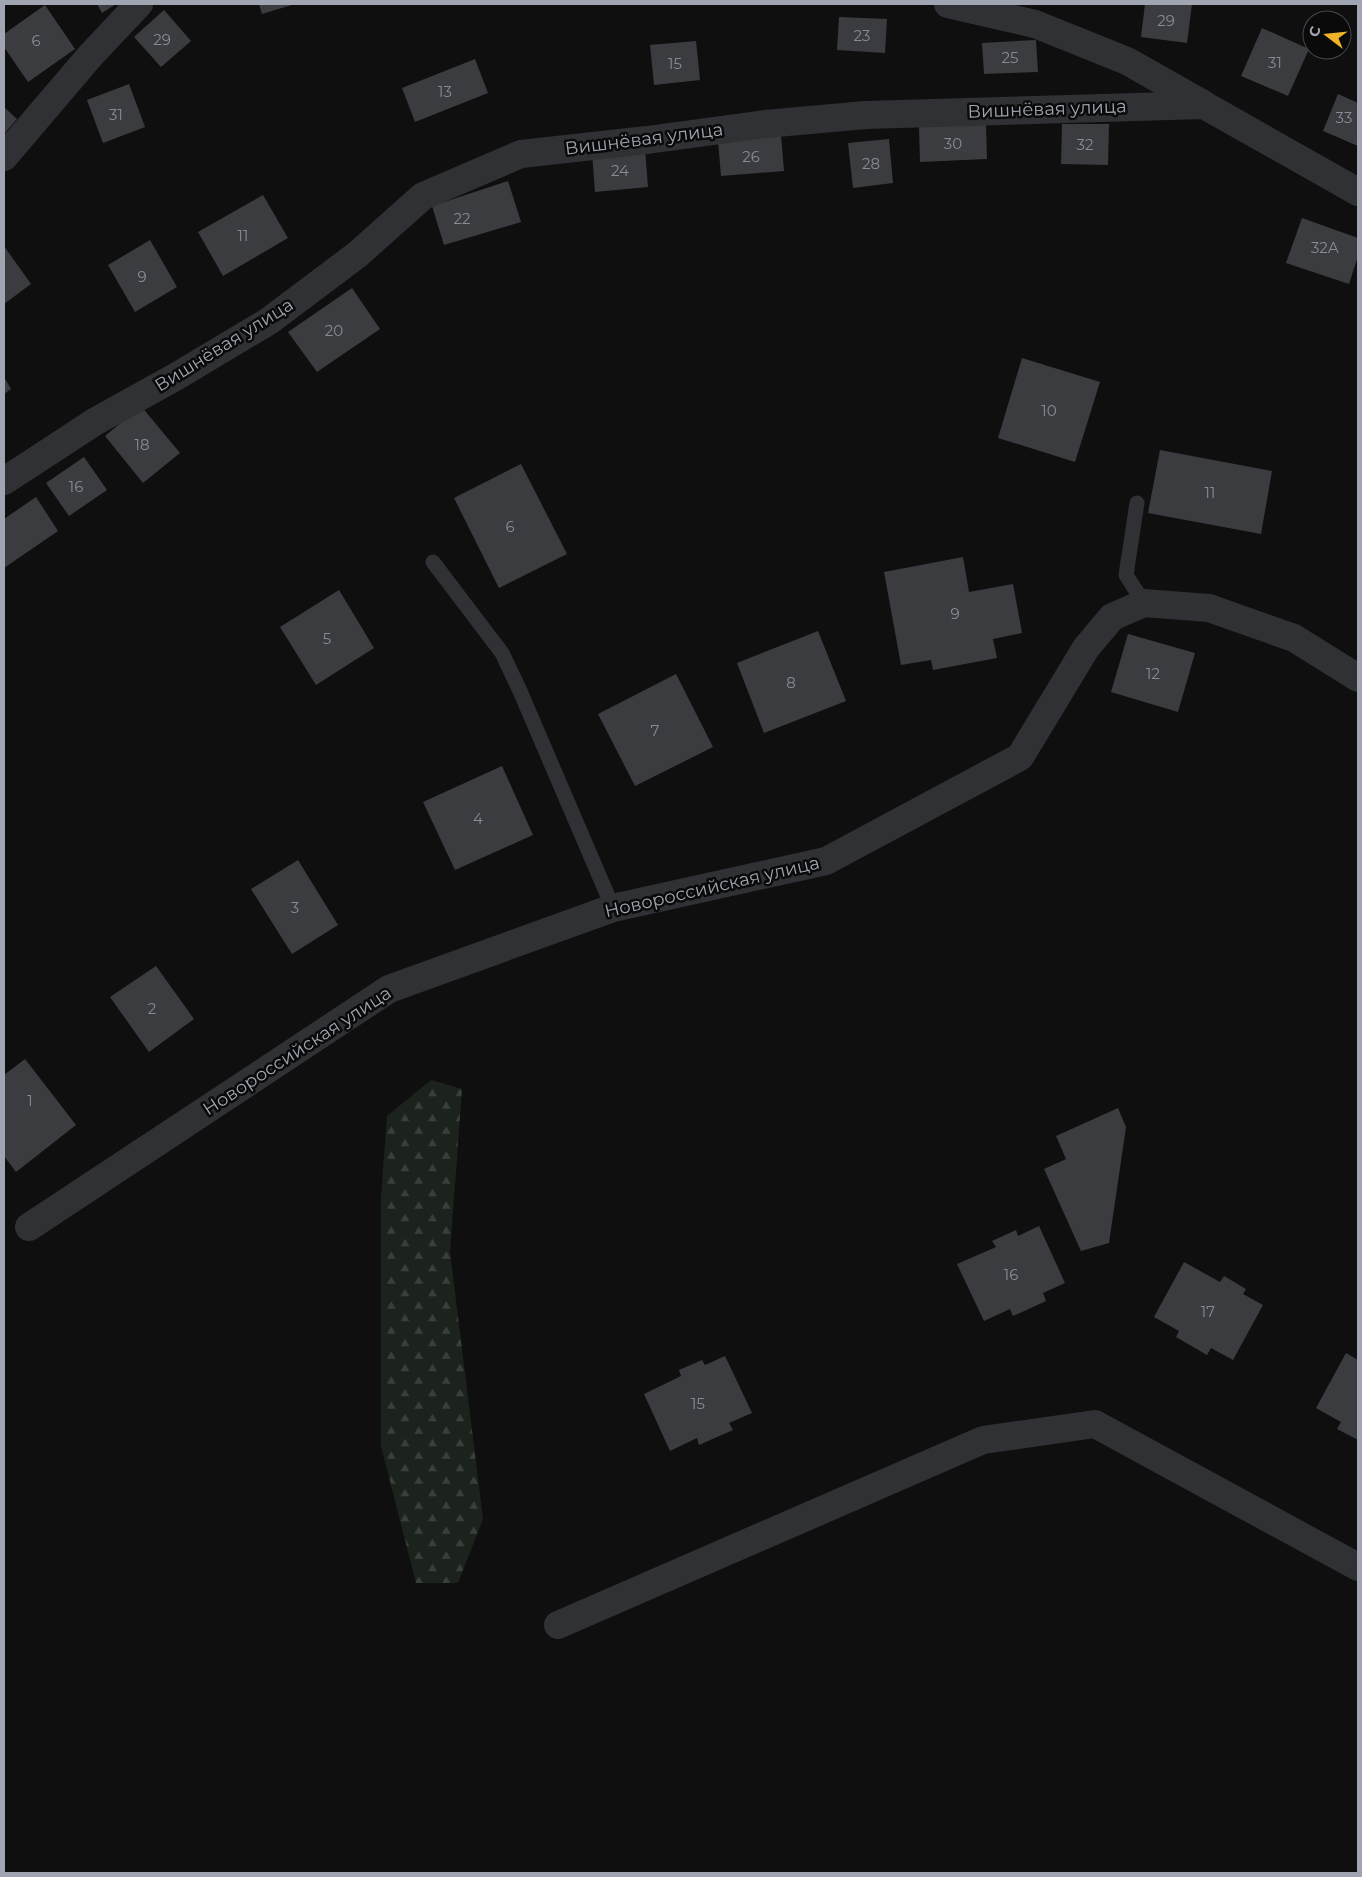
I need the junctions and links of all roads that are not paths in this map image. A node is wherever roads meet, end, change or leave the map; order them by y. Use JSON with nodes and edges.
{"nodes":[{"id":1,"x":139,"y":4,"type":"edge"},
{"id":2,"x":948,"y":4,"type":"edge"},
{"id":3,"x":1204,"y":105,"type":"junction"},
{"id":4,"x":4,"y":157,"type":"edge"},
{"id":5,"x":1358,"y":192,"type":"edge"},
{"id":6,"x":4,"y":481,"type":"edge"},
{"id":7,"x":1137,"y":502,"type":"dead end"},
{"id":8,"x":433,"y":562,"type":"dead end"},
{"id":9,"x":1144,"y":603,"type":"junction"},
{"id":10,"x":1358,"y":678,"type":"edge"},
{"id":11,"x":613,"y":908,"type":"junction"},
{"id":12,"x":29,"y":1227,"type":"dead end"},
{"id":13,"x":1358,"y":1567,"type":"edge"},
{"id":14,"x":558,"y":1626,"type":"dead end"}],
"edges":[{"from":1,"to":4,"type":"street"},
{"from":2,"to":3,"type":"street"},
{"from":3,"to":5,"type":"street"},
{"from":3,"to":6,"type":"street","name":"Вишнёвая улица"},
{"from":7,"to":9,"type":"lane"},
{"from":8,"to":11,"type":"lane"},
{"from":9,"to":10,"type":"street","name":"Новороссийская улица"},
{"from":9,"to":11,"type":"street","name":"Новороссийская улица"},
{"from":11,"to":12,"type":"street","name":"Новороссийская улица"},
{"from":13,"to":14,"type":"street"}]}
